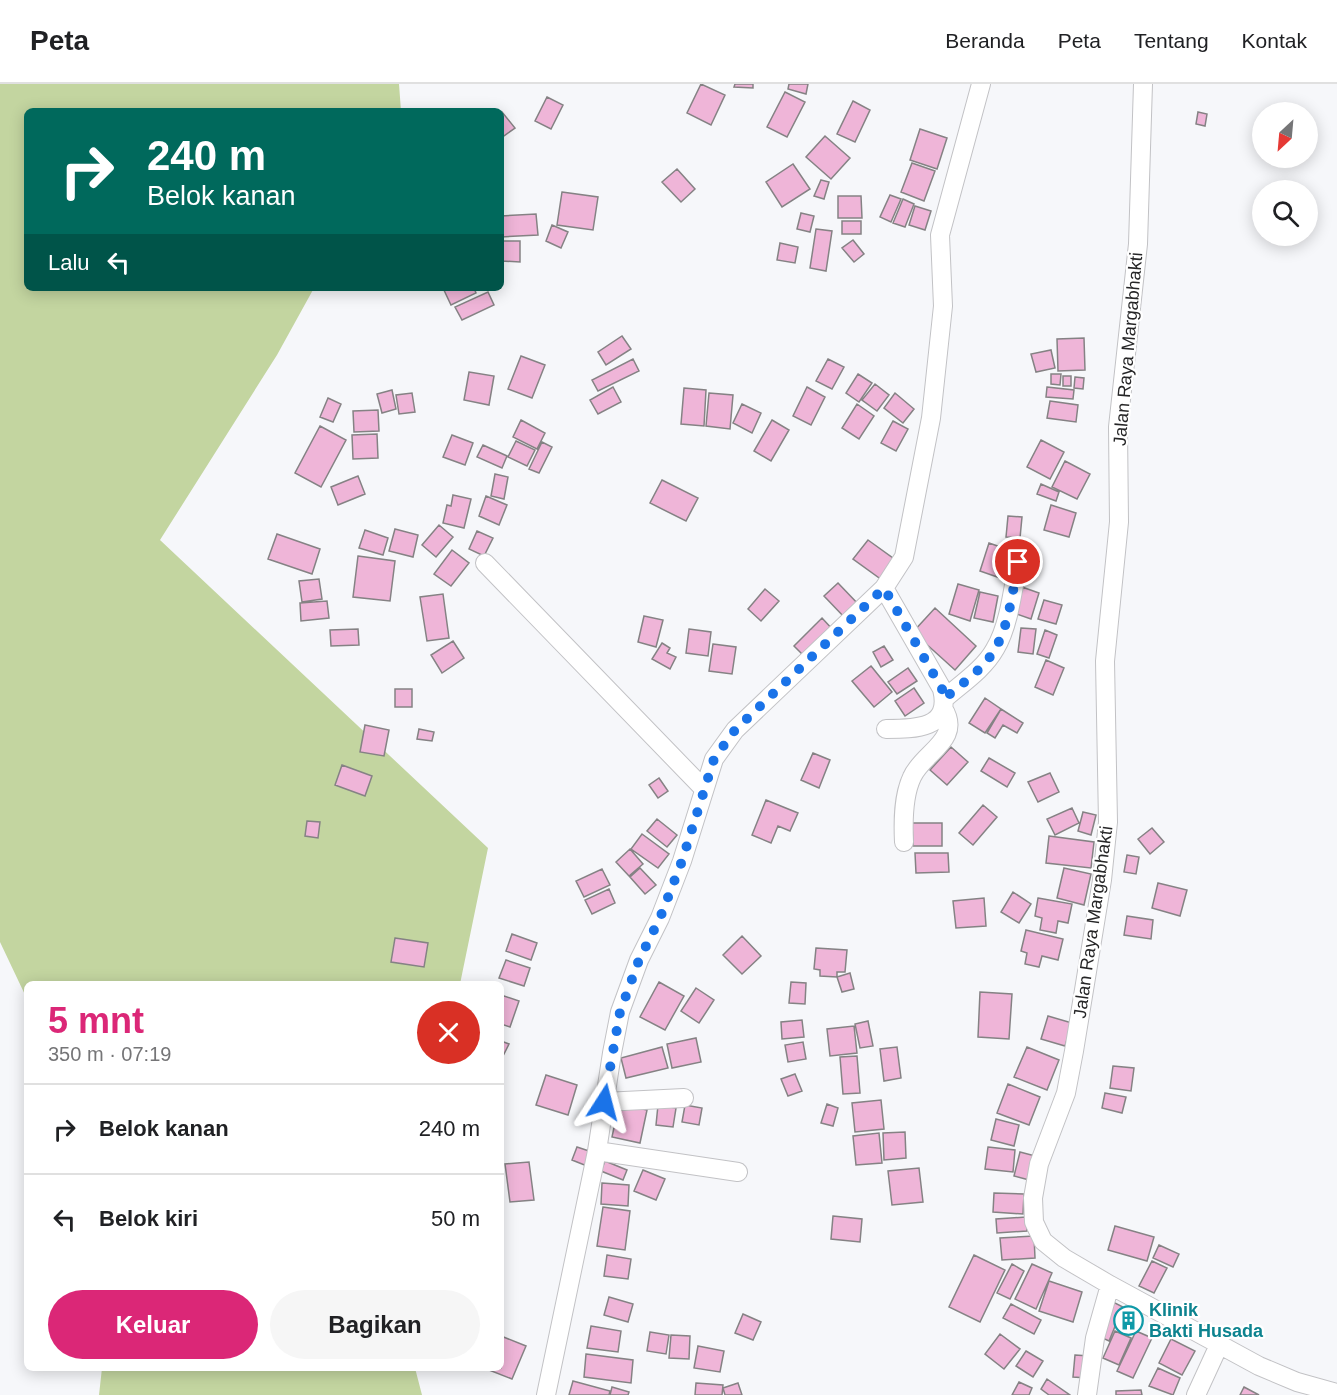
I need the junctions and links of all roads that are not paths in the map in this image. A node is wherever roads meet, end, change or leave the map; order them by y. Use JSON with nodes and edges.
{"nodes":[{"id":1,"x":981,"y":84,"type":"edge"},
{"id":2,"x":1143,"y":84,"type":"edge"},
{"id":3,"x":1018,"y":562,"type":"dead end"},
{"id":4,"x":485,"y":563,"type":"dead end"},
{"id":5,"x":884,"y":588,"type":"junction"},
{"id":6,"x":944,"y":704,"type":"junction"},
{"id":7,"x":886,"y":729,"type":"dead end"},
{"id":8,"x":704,"y":789,"type":"junction"},
{"id":9,"x":903,"y":842,"type":"dead end"},
{"id":10,"x":684,"y":1098,"type":"dead end"},
{"id":11,"x":604,"y":1102,"type":"junction"},
{"id":12,"x":597,"y":1151,"type":"junction"},
{"id":13,"x":738,"y":1172,"type":"dead end"},
{"id":14,"x":1110,"y":1285,"type":"junction"},
{"id":15,"x":1219,"y":1345,"type":"junction"},
{"id":16,"x":1337,"y":1393,"type":"edge"},
{"id":17,"x":546,"y":1395,"type":"edge"},
{"id":18,"x":1087,"y":1395,"type":"edge"},
{"id":19,"x":1196,"y":1395,"type":"edge"}],
"edges":[{"from":1,"to":5,"type":"street"},
{"from":2,"to":14,"type":"street","name":"Jalan Raya Margabhakti"},
{"from":3,"to":6,"type":"street"},
{"from":4,"to":8,"type":"street"},
{"from":5,"to":6,"type":"street"},
{"from":5,"to":8,"type":"street"},
{"from":6,"to":7,"type":"street"},
{"from":6,"to":9,"type":"street"},
{"from":8,"to":11,"type":"street"},
{"from":10,"to":11,"type":"street"},
{"from":11,"to":12,"type":"street"},
{"from":12,"to":13,"type":"street"},
{"from":12,"to":17,"type":"street"},
{"from":14,"to":15,"type":"street","name":"Jalan Raya Margabhakti"},
{"from":14,"to":18,"type":"street"},
{"from":15,"to":16,"type":"street","name":"Jalan Raya Margabhakti"},
{"from":15,"to":19,"type":"street"}]}
